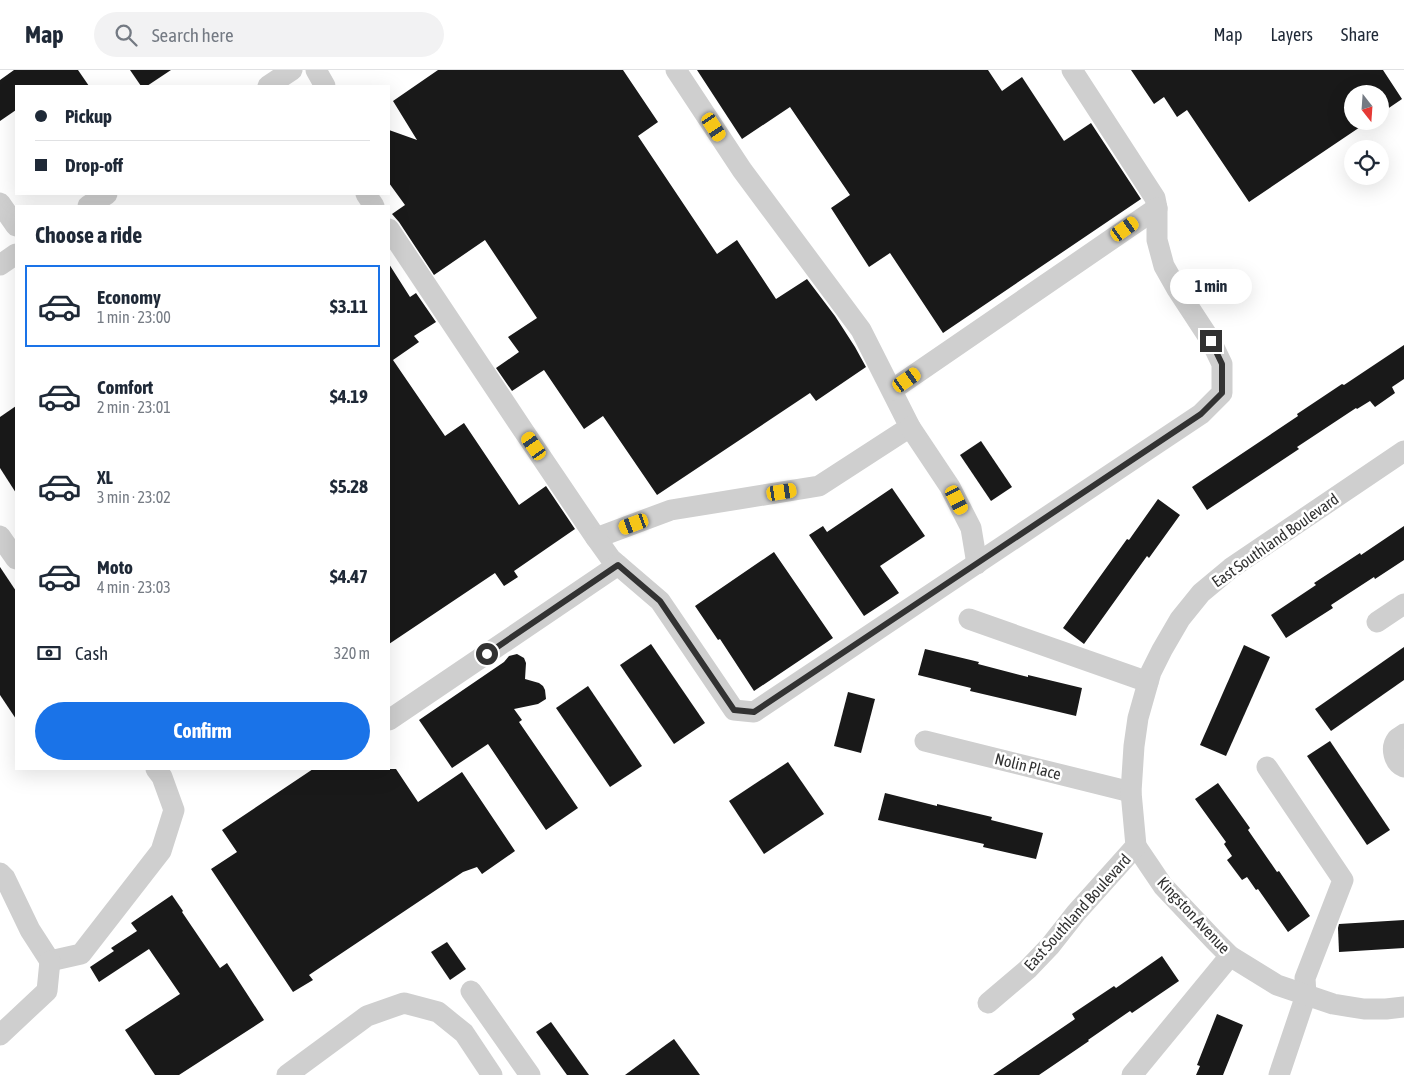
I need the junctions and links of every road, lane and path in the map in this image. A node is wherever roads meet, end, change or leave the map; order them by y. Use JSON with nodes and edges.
{"nodes":[{"id":1,"x":292,"y":70,"type":"edge"},
{"id":2,"x":316,"y":70,"type":"edge"},
{"id":3,"x":676,"y":70,"type":"edge"},
{"id":4,"x":1072,"y":70,"type":"edge"},
{"id":5,"x":270,"y":85,"type":"edge"},
{"id":6,"x":324,"y":85,"type":"edge"},
{"id":7,"x":105,"y":195,"type":"edge"},
{"id":8,"x":0,"y":203,"type":"edge"},
{"id":9,"x":90,"y":205,"type":"edge"},
{"id":10,"x":1157,"y":208,"type":"junction"},
{"id":11,"x":15,"y":225,"type":"edge"},
{"id":12,"x":390,"y":230,"type":"edge"},
{"id":13,"x":15,"y":255,"type":"edge"},
{"id":14,"x":0,"y":265,"type":"edge"},
{"id":15,"x":892,"y":390,"type":"junction"},
{"id":16,"x":910,"y":427,"type":"junction"},
{"id":17,"x":1404,"y":451,"type":"edge"},
{"id":18,"x":0,"y":536,"type":"edge"},
{"id":19,"x":596,"y":538,"type":"junction"},
{"id":20,"x":15,"y":558,"type":"edge"},
{"id":21,"x":976,"y":564,"type":"junction"},
{"id":22,"x":618,"y":565,"type":"junction"},
{"id":23,"x":1404,"y":604,"type":"edge"},
{"id":24,"x":969,"y":619,"type":"dead end"},
{"id":25,"x":1377,"y":622,"type":"dead end"},
{"id":26,"x":1148,"y":682,"type":"junction"},
{"id":27,"x":390,"y":719,"type":"edge"},
{"id":28,"x":1404,"y":734,"type":"edge"},
{"id":29,"x":925,"y":740,"type":"dead end"},
{"id":30,"x":1267,"y":767,"type":"dead end"},
{"id":31,"x":1404,"y":767,"type":"edge"},
{"id":32,"x":157,"y":770,"type":"edge"},
{"id":33,"x":1131,"y":792,"type":"junction"},
{"id":34,"x":1136,"y":846,"type":"junction"},
{"id":35,"x":0,"y":873,"type":"edge"},
{"id":36,"x":1230,"y":956,"type":"junction"},
{"id":37,"x":50,"y":961,"type":"junction"},
{"id":38,"x":471,"y":991,"type":"dead end"},
{"id":39,"x":1306,"y":995,"type":"junction"},
{"id":40,"x":988,"y":1004,"type":"dead end"},
{"id":41,"x":1404,"y":1008,"type":"edge"},
{"id":42,"x":0,"y":1035,"type":"edge"},
{"id":43,"x":287,"y":1075,"type":"edge"},
{"id":44,"x":492,"y":1075,"type":"edge"},
{"id":45,"x":530,"y":1075,"type":"edge"},
{"id":46,"x":1132,"y":1075,"type":"edge"},
{"id":47,"x":1279,"y":1075,"type":"edge"}],
"edges":[{"from":1,"to":5,"type":"street"},
{"from":2,"to":6,"type":"street"},
{"from":3,"to":15,"type":"street"},
{"from":4,"to":10,"type":"street"},
{"from":7,"to":9,"type":"street"},
{"from":8,"to":11,"type":"street"},
{"from":10,"to":15,"type":"street"},
{"from":10,"to":21,"type":"street"},
{"from":12,"to":19,"type":"street"},
{"from":13,"to":14,"type":"street"},
{"from":15,"to":16,"type":"street"},
{"from":16,"to":19,"type":"street"},
{"from":16,"to":21,"type":"street"},
{"from":17,"to":26,"type":"street","name":"East Southland Boulevard"},
{"from":18,"to":20,"type":"street"},
{"from":19,"to":22,"type":"street"},
{"from":21,"to":22,"type":"street"},
{"from":22,"to":27,"type":"street"},
{"from":23,"to":25,"type":"street"},
{"from":24,"to":26,"type":"street"},
{"from":26,"to":33,"type":"street","name":"East Southland Boulevard"},
{"from":28,"to":31,"type":"street"},
{"from":29,"to":33,"type":"street","name":"Nolin Place"},
{"from":30,"to":39,"type":"street"},
{"from":32,"to":37,"type":"street"},
{"from":33,"to":34,"type":"street","name":"East Southland Boulevard"},
{"from":34,"to":36,"type":"street","name":"Kingston Avenue"},
{"from":34,"to":40,"type":"street","name":"East Southland Boulevard"},
{"from":35,"to":37,"type":"street"},
{"from":36,"to":39,"type":"street","name":"Kingston Avenue"},
{"from":36,"to":46,"type":"street"},
{"from":37,"to":42,"type":"street"},
{"from":38,"to":45,"type":"street"},
{"from":39,"to":41,"type":"street","name":"Kingston Avenue"},
{"from":39,"to":47,"type":"street"},
{"from":43,"to":44,"type":"street"}]}
